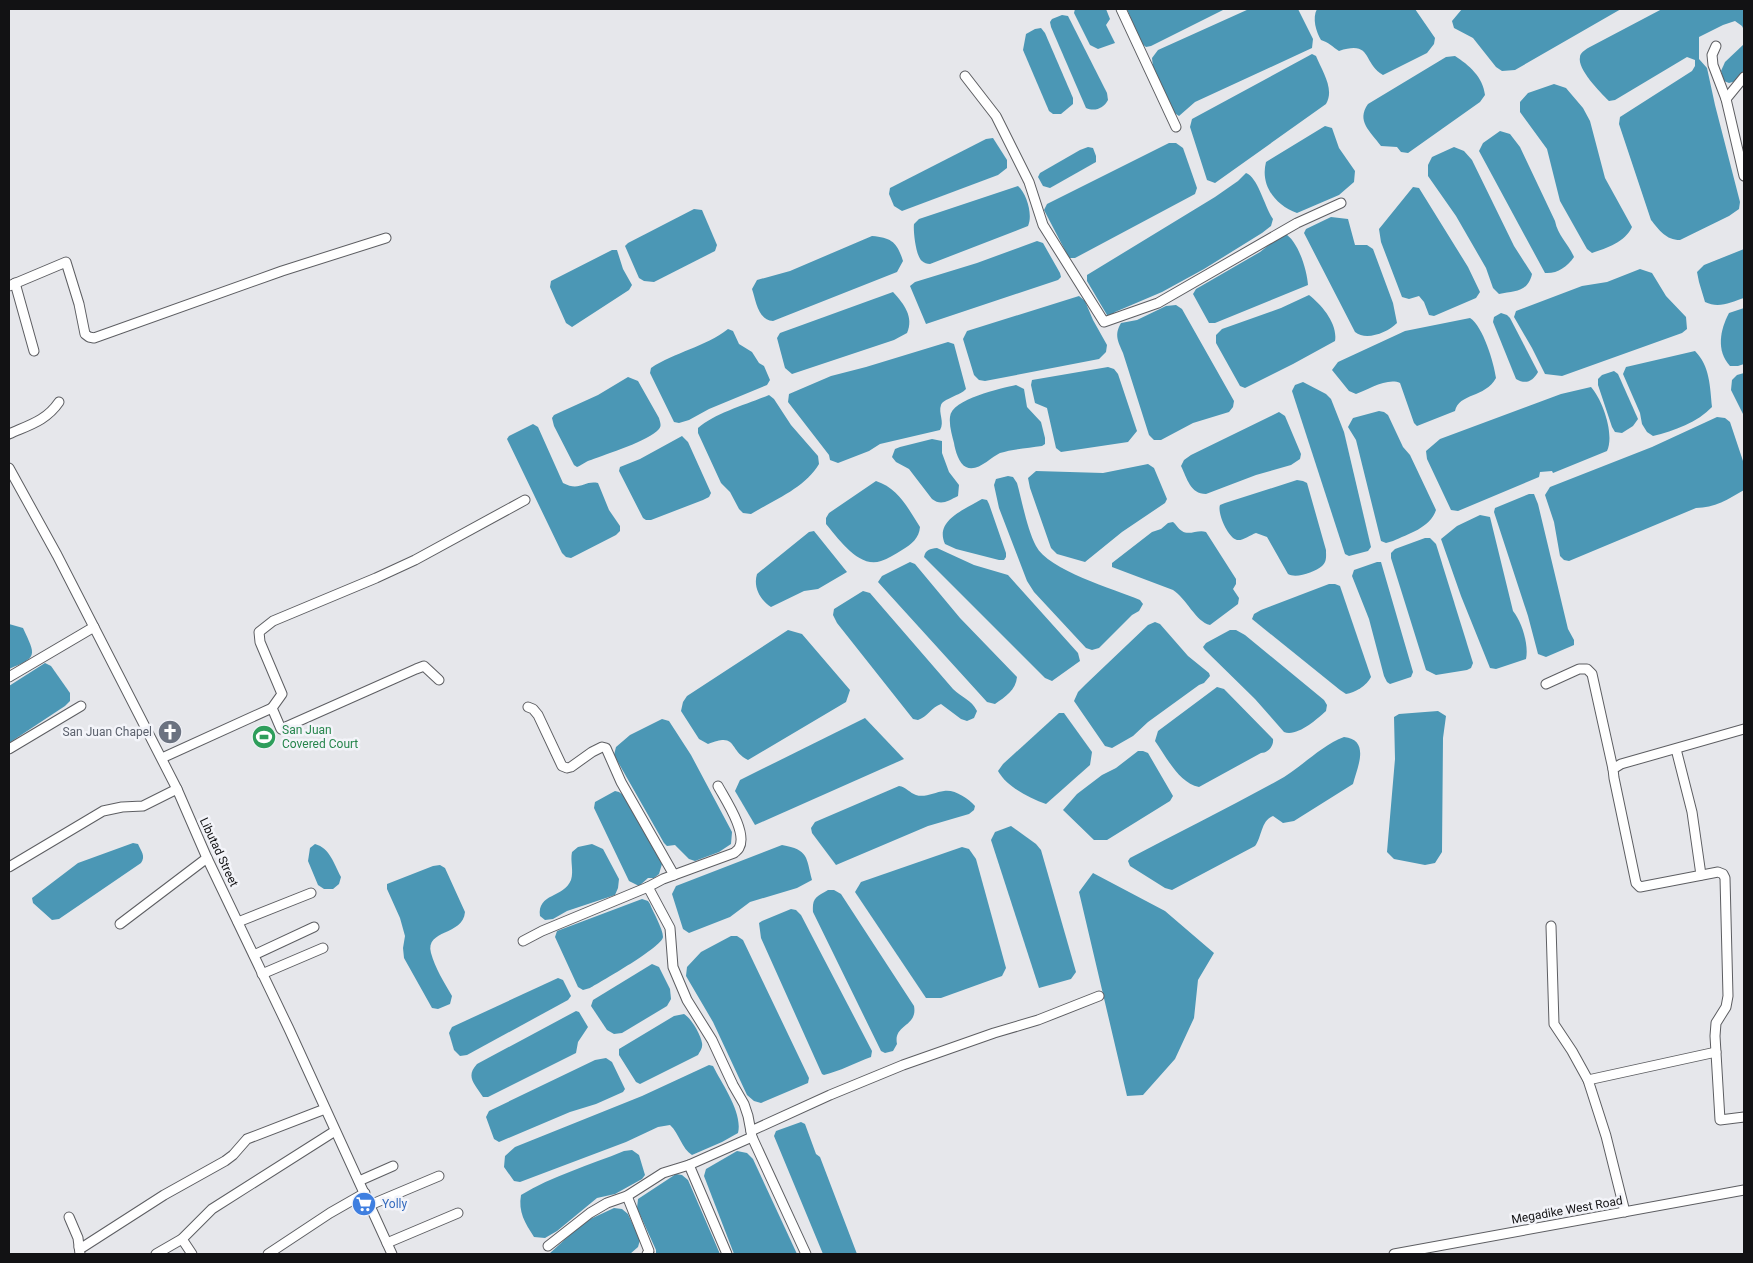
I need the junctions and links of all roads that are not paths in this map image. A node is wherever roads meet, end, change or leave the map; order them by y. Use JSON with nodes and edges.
{"nodes":[{"id":1,"x":1121,"y":9,"type":"edge"},
{"id":2,"x":1716,"y":46,"type":"dead end"},
{"id":3,"x":965,"y":76,"type":"dead end"},
{"id":4,"x":1744,"y":77,"type":"edge"},
{"id":5,"x":1726,"y":99,"type":"junction"},
{"id":6,"x":1176,"y":127,"type":"dead end"},
{"id":7,"x":1744,"y":176,"type":"edge"},
{"id":8,"x":1341,"y":203,"type":"dead end"},
{"id":9,"x":386,"y":238,"type":"dead end"},
{"id":10,"x":12,"y":285,"type":"edge"},
{"id":11,"x":34,"y":350,"type":"dead end"},
{"id":12,"x":59,"y":402,"type":"dead end"},
{"id":13,"x":9,"y":434,"type":"edge"},
{"id":14,"x":9,"y":470,"type":"edge"},
{"id":15,"x":525,"y":500,"type":"dead end"},
{"id":16,"x":94,"y":627,"type":"junction"},
{"id":17,"x":9,"y":677,"type":"edge"},
{"id":18,"x":439,"y":680,"type":"dead end"},
{"id":19,"x":1546,"y":684,"type":"dead end"},
{"id":20,"x":81,"y":706,"type":"dead end"},
{"id":21,"x":528,"y":707,"type":"dead end"},
{"id":22,"x":272,"y":708,"type":"junction"},
{"id":23,"x":1744,"y":729,"type":"edge"},
{"id":24,"x":9,"y":748,"type":"edge"},
{"id":25,"x":1676,"y":749,"type":"junction"},
{"id":26,"x":162,"y":758,"type":"junction"},
{"id":27,"x":1613,"y":769,"type":"junction"},
{"id":28,"x":718,"y":786,"type":"dead end"},
{"id":29,"x":177,"y":788,"type":"junction"},
{"id":30,"x":207,"y":858,"type":"junction"},
{"id":31,"x":9,"y":867,"type":"edge"},
{"id":32,"x":674,"y":875,"type":"junction"},
{"id":33,"x":1701,"y":875,"type":"junction"},
{"id":34,"x":648,"y":886,"type":"junction"},
{"id":35,"x":311,"y":893,"type":"dead end"},
{"id":36,"x":238,"y":922,"type":"junction"},
{"id":37,"x":120,"y":924,"type":"dead end"},
{"id":38,"x":1551,"y":926,"type":"dead end"},
{"id":39,"x":314,"y":927,"type":"dead end"},
{"id":40,"x":523,"y":941,"type":"dead end"},
{"id":41,"x":323,"y":948,"type":"dead end"},
{"id":42,"x":254,"y":955,"type":"junction"},
{"id":43,"x":262,"y":974,"type":"junction"},
{"id":44,"x":1099,"y":996,"type":"dead end"},
{"id":45,"x":1716,"y":1052,"type":"junction"},
{"id":46,"x":1588,"y":1080,"type":"junction"},
{"id":47,"x":324,"y":1109,"type":"junction"},
{"id":48,"x":1744,"y":1117,"type":"edge"},
{"id":49,"x":335,"y":1131,"type":"junction"},
{"id":50,"x":751,"y":1134,"type":"junction"},
{"id":51,"x":689,"y":1165,"type":"junction"},
{"id":52,"x":393,"y":1166,"type":"dead end"},
{"id":53,"x":439,"y":1176,"type":"dead end"},
{"id":54,"x":359,"y":1181,"type":"junction"},
{"id":55,"x":1744,"y":1190,"type":"edge"},
{"id":56,"x":365,"y":1193,"type":"junction"},
{"id":57,"x":628,"y":1196,"type":"junction"},
{"id":58,"x":370,"y":1205,"type":"junction"},
{"id":59,"x":1625,"y":1212,"type":"junction"},
{"id":60,"x":458,"y":1213,"type":"dead end"},
{"id":61,"x":69,"y":1217,"type":"dead end"},
{"id":62,"x":182,"y":1239,"type":"junction"},
{"id":63,"x":387,"y":1243,"type":"junction"},
{"id":64,"x":548,"y":1246,"type":"dead end"},
{"id":65,"x":79,"y":1251,"type":"edge"},
{"id":66,"x":156,"y":1254,"type":"edge"},
{"id":67,"x":192,"y":1254,"type":"edge"},
{"id":68,"x":268,"y":1254,"type":"edge"},
{"id":69,"x":392,"y":1254,"type":"edge"},
{"id":70,"x":647,"y":1254,"type":"edge"},
{"id":71,"x":727,"y":1254,"type":"edge"},
{"id":72,"x":806,"y":1254,"type":"edge"},
{"id":73,"x":1394,"y":1254,"type":"edge"}],
"edges":[{"from":1,"to":6,"type":"street"},
{"from":2,"to":5,"type":"street"},
{"from":3,"to":8,"type":"street"},
{"from":4,"to":5,"type":"street"},
{"from":5,"to":7,"type":"street"},
{"from":9,"to":10,"type":"street"},
{"from":10,"to":11,"type":"street"},
{"from":12,"to":13,"type":"street"},
{"from":14,"to":16,"type":"street","name":"Libutad Street"},
{"from":15,"to":22,"type":"street"},
{"from":16,"to":17,"type":"street"},
{"from":16,"to":26,"type":"street","name":"Libutad Street"},
{"from":18,"to":22,"type":"street"},
{"from":19,"to":27,"type":"street"},
{"from":20,"to":24,"type":"street"},
{"from":21,"to":32,"type":"street"},
{"from":22,"to":26,"type":"street"},
{"from":23,"to":25,"type":"street"},
{"from":25,"to":27,"type":"street"},
{"from":25,"to":33,"type":"street"},
{"from":26,"to":29,"type":"street","name":"Libutad Street"},
{"from":27,"to":33,"type":"street"},
{"from":28,"to":32,"type":"street"},
{"from":29,"to":30,"type":"street","name":"Libutad Street"},
{"from":29,"to":31,"type":"street"},
{"from":30,"to":36,"type":"street","name":"Libutad Street"},
{"from":30,"to":37,"type":"street"},
{"from":32,"to":34,"type":"street"},
{"from":33,"to":45,"type":"street"},
{"from":34,"to":40,"type":"street"},
{"from":34,"to":50,"type":"street"},
{"from":35,"to":36,"type":"street"},
{"from":36,"to":42,"type":"street","name":"Libutad Street"},
{"from":38,"to":46,"type":"street"},
{"from":39,"to":42,"type":"street"},
{"from":41,"to":43,"type":"street"},
{"from":42,"to":43,"type":"street","name":"Libutad Street"},
{"from":43,"to":47,"type":"street","name":"Libutad Street"},
{"from":44,"to":50,"type":"street"},
{"from":45,"to":46,"type":"street"},
{"from":45,"to":48,"type":"street"},
{"from":46,"to":59,"type":"street"},
{"from":47,"to":49,"type":"street","name":"Libutad Street"},
{"from":47,"to":65,"type":"street"},
{"from":49,"to":54,"type":"street","name":"Libutad Street"},
{"from":49,"to":62,"type":"street"},
{"from":50,"to":51,"type":"street"},
{"from":50,"to":72,"type":"street"},
{"from":51,"to":57,"type":"street"},
{"from":51,"to":71,"type":"street"},
{"from":52,"to":54,"type":"street"},
{"from":53,"to":58,"type":"street"},
{"from":54,"to":56,"type":"street","name":"Libutad Street"},
{"from":55,"to":59,"type":"street","name":"Megadike West Road"},
{"from":56,"to":58,"type":"street","name":"Libutad Street"},
{"from":56,"to":68,"type":"street"},
{"from":57,"to":64,"type":"street"},
{"from":57,"to":70,"type":"street"},
{"from":58,"to":63,"type":"street","name":"Libutad Street"},
{"from":59,"to":73,"type":"street","name":"Megadike West Road"},
{"from":60,"to":63,"type":"street"},
{"from":61,"to":65,"type":"street"},
{"from":62,"to":66,"type":"street"},
{"from":62,"to":67,"type":"street"},
{"from":63,"to":69,"type":"street","name":"Libutad Street"}]}
